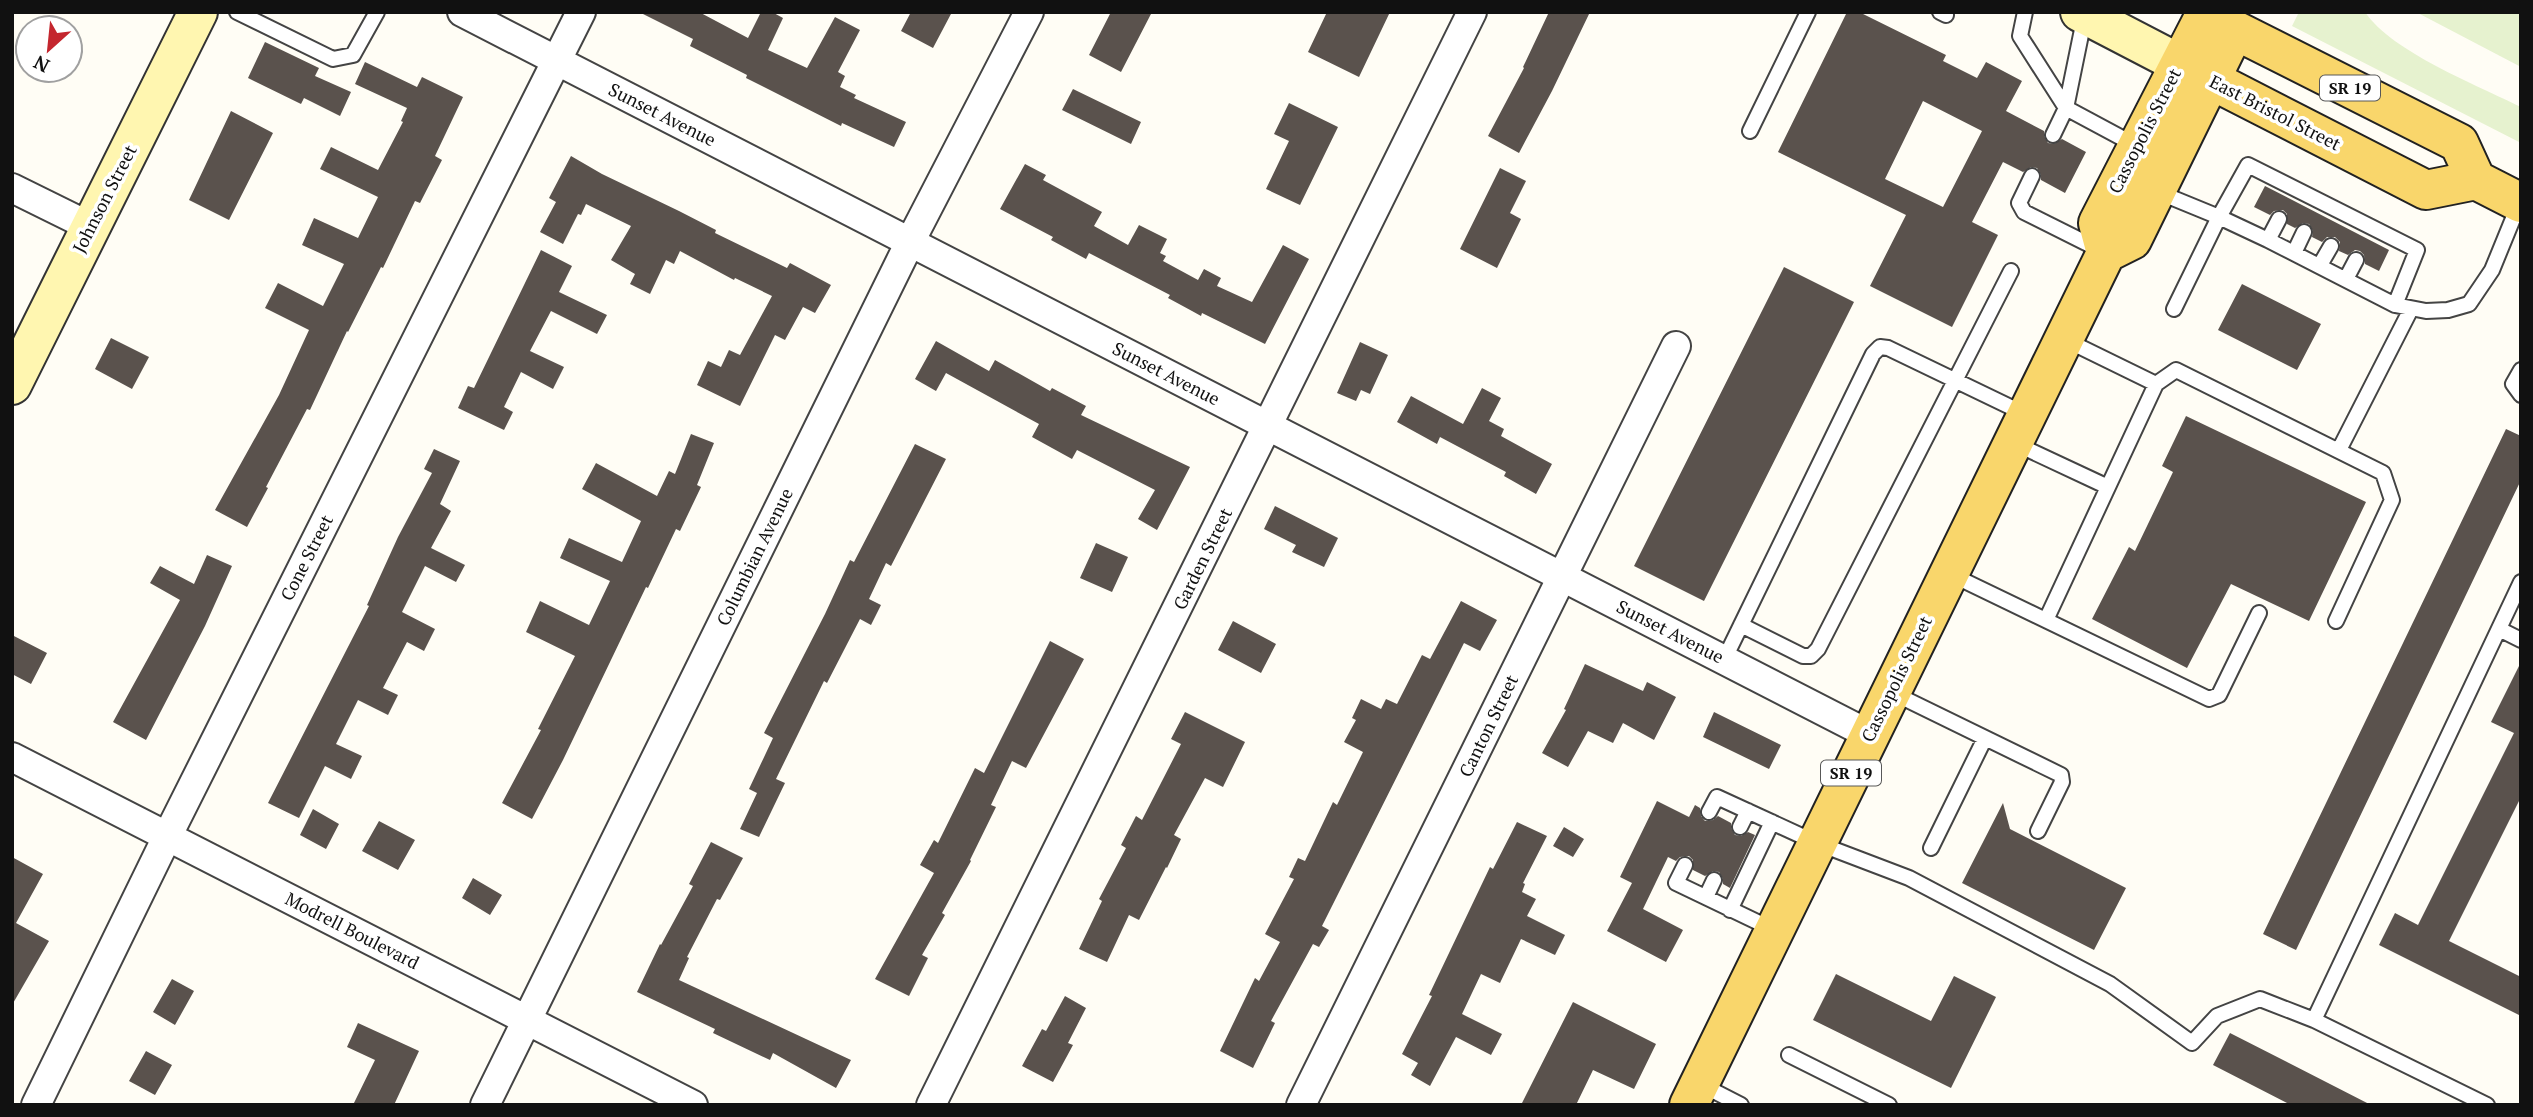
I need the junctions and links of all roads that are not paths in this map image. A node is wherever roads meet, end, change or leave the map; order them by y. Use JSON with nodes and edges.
{"nodes":[{"id":1,"x":198,"y":12,"type":"edge"},
{"id":2,"x":237,"y":12,"type":"edge"},
{"id":3,"x":377,"y":12,"type":"edge"},
{"id":4,"x":462,"y":12,"type":"edge"},
{"id":5,"x":581,"y":12,"type":"edge"},
{"id":6,"x":1029,"y":12,"type":"edge"},
{"id":7,"x":1472,"y":12,"type":"edge"},
{"id":8,"x":1808,"y":12,"type":"edge"},
{"id":9,"x":2025,"y":12,"type":"edge"},
{"id":10,"x":2082,"y":14,"type":"edge"},
{"id":11,"x":2218,"y":16,"type":"edge"},
{"id":12,"x":556,"y":61,"type":"junction"},
{"id":13,"x":2195,"y":72,"type":"junction"},
{"id":14,"x":2066,"y":107,"type":"junction"},
{"id":15,"x":1750,"y":131,"type":"dead end"},
{"id":16,"x":2053,"y":135,"type":"dead end"},
{"id":17,"x":2137,"y":146,"type":"junction"},
{"id":18,"x":2032,"y":176,"type":"dead end"},
{"id":19,"x":2476,"y":180,"type":"junction"},
{"id":20,"x":12,"y":188,"type":"edge"},
{"id":21,"x":2156,"y":191,"type":"junction"},
{"id":22,"x":2520,"y":203,"type":"edge"},
{"id":23,"x":2219,"y":217,"type":"junction"},
{"id":24,"x":2279,"y":219,"type":"dead end"},
{"id":25,"x":91,"y":227,"type":"junction"},
{"id":26,"x":2304,"y":232,"type":"dead end"},
{"id":27,"x":2268,"y":240,"type":"junction"},
{"id":28,"x":910,"y":242,"type":"junction"},
{"id":29,"x":2331,"y":246,"type":"dead end"},
{"id":30,"x":2106,"y":253,"type":"junction"},
{"id":31,"x":2294,"y":253,"type":"junction"},
{"id":32,"x":2357,"y":260,"type":"dead end"},
{"id":33,"x":2320,"y":265,"type":"junction"},
{"id":34,"x":2011,"y":271,"type":"dead end"},
{"id":35,"x":2346,"y":279,"type":"junction"},
{"id":36,"x":2395,"y":305,"type":"junction"},
{"id":37,"x":2174,"y":309,"type":"dead end"},
{"id":38,"x":2412,"y":309,"type":"junction"},
{"id":39,"x":2064,"y":338,"type":"junction"},
{"id":40,"x":1676,"y":346,"type":"dead end"},
{"id":41,"x":2521,"y":370,"type":"edge"},
{"id":42,"x":1955,"y":380,"type":"junction"},
{"id":43,"x":2156,"y":384,"type":"junction"},
{"id":44,"x":12,"y":385,"type":"edge"},
{"id":45,"x":2521,"y":395,"type":"edge"},
{"id":46,"x":1268,"y":428,"type":"junction"},
{"id":47,"x":2020,"y":428,"type":"junction"},
{"id":48,"x":2339,"y":450,"type":"junction"},
{"id":49,"x":2108,"y":487,"type":"junction"},
{"id":50,"x":1949,"y":573,"type":"junction"},
{"id":51,"x":1562,"y":577,"type":"junction"},
{"id":52,"x":2521,"y":582,"type":"edge"},
{"id":53,"x":2259,"y":613,"type":"dead end"},
{"id":54,"x":2046,"y":620,"type":"junction"},
{"id":55,"x":2336,"y":621,"type":"dead end"},
{"id":56,"x":1741,"y":625,"type":"junction"},
{"id":57,"x":2499,"y":629,"type":"junction"},
{"id":58,"x":2521,"y":640,"type":"edge"},
{"id":59,"x":1724,"y":660,"type":"junction"},
{"id":60,"x":1891,"y":692,"type":"junction"},
{"id":61,"x":1870,"y":735,"type":"junction"},
{"id":62,"x":1986,"y":738,"type":"junction"},
{"id":63,"x":12,"y":757,"type":"edge"},
{"id":64,"x":1748,"y":811,"type":"junction"},
{"id":65,"x":1709,"y":812,"type":"dead end"},
{"id":66,"x":1772,"y":822,"type":"junction"},
{"id":67,"x":1740,"y":827,"type":"dead end"},
{"id":68,"x":2038,"y":831,"type":"dead end"},
{"id":69,"x":167,"y":837,"type":"junction"},
{"id":70,"x":1817,"y":843,"type":"junction"},
{"id":71,"x":1931,"y":848,"type":"dead end"},
{"id":72,"x":1685,"y":865,"type":"dead end"},
{"id":73,"x":1714,"y":880,"type":"dead end"},
{"id":74,"x":1706,"y":897,"type":"junction"},
{"id":75,"x":1730,"y":910,"type":"junction"},
{"id":76,"x":1775,"y":930,"type":"junction"},
{"id":77,"x":2314,"y":1020,"type":"junction"},
{"id":78,"x":528,"y":1021,"type":"junction"},
{"id":79,"x":1789,"y":1055,"type":"dead end"},
{"id":80,"x":1694,"y":1094,"type":"edge"},
{"id":81,"x":36,"y":1105,"type":"edge"},
{"id":82,"x":485,"y":1105,"type":"edge"},
{"id":83,"x":693,"y":1105,"type":"edge"},
{"id":84,"x":931,"y":1105,"type":"edge"},
{"id":85,"x":1301,"y":1105,"type":"edge"},
{"id":86,"x":1741,"y":1105,"type":"edge"},
{"id":87,"x":1889,"y":1105,"type":"edge"},
{"id":88,"x":2487,"y":1105,"type":"edge"}],
"edges":[{"from":1,"to":25,"type":"street","name":"Johnson Street"},
{"from":2,"to":3,"type":"lane"},
{"from":4,"to":12,"type":"street","name":"Sunset Avenue"},
{"from":5,"to":12,"type":"street","name":"Cone Street"},
{"from":6,"to":28,"type":"street","name":"Columbian Avenue"},
{"from":7,"to":46,"type":"street","name":"Garden Street"},
{"from":8,"to":15,"type":"lane"},
{"from":9,"to":14,"type":"lane"},
{"from":10,"to":13,"type":"street","name":"East Bristol Street"},
{"from":10,"to":14,"type":"lane"},
{"from":11,"to":13,"type":"main road","name":"Cassopolis Street","number":"SR 19"},
{"from":11,"to":19,"type":"main road","number":"SR 19"},
{"from":12,"to":28,"type":"street","name":"Sunset Avenue"},
{"from":12,"to":69,"type":"street","name":"Cone Street"},
{"from":13,"to":17,"type":"main road","name":"Cassopolis Street","number":"SR 19"},
{"from":13,"to":19,"type":"main road","name":"East Bristol Street"},
{"from":13,"to":21,"type":"main road","name":"Cassopolis Street","number":"SR 19"},
{"from":14,"to":16,"type":"lane"},
{"from":14,"to":17,"type":"lane"},
{"from":17,"to":30,"type":"main road","name":"Cassopolis Street","number":"SR 19"},
{"from":18,"to":30,"type":"lane"},
{"from":19,"to":22,"type":"main road"},
{"from":20,"to":25,"type":"street"},
{"from":21,"to":23,"type":"lane"},
{"from":21,"to":30,"type":"main road","name":"Cassopolis Street","number":"SR 19"},
{"from":22,"to":38,"type":"lane"},
{"from":23,"to":27,"type":"lane"},
{"from":23,"to":36,"type":"lane"},
{"from":23,"to":37,"type":"lane"},
{"from":24,"to":27,"type":"lane"},
{"from":25,"to":44,"type":"street","name":"Johnson Street"},
{"from":26,"to":31,"type":"lane"},
{"from":27,"to":31,"type":"lane"},
{"from":28,"to":46,"type":"street","name":"Sunset Avenue"},
{"from":28,"to":78,"type":"street","name":"Columbian Avenue"},
{"from":29,"to":33,"type":"lane"},
{"from":30,"to":39,"type":"main road","name":"Cassopolis Street","number":"SR 19"},
{"from":31,"to":33,"type":"lane"},
{"from":32,"to":35,"type":"lane"},
{"from":33,"to":35,"type":"lane"},
{"from":34,"to":42,"type":"lane"},
{"from":35,"to":36,"type":"lane"},
{"from":36,"to":38,"type":"lane"},
{"from":38,"to":48,"type":"lane"},
{"from":39,"to":43,"type":"lane"},
{"from":39,"to":47,"type":"main road","name":"Cassopolis Street","number":"SR 19"},
{"from":40,"to":51,"type":"street","name":"Canton Street"},
{"from":41,"to":45,"type":"lane"},
{"from":42,"to":47,"type":"lane"},
{"from":42,"to":56,"type":"lane"},
{"from":42,"to":56,"type":"lane"},
{"from":43,"to":48,"type":"lane"},
{"from":43,"to":49,"type":"lane"},
{"from":46,"to":51,"type":"street","name":"Sunset Avenue"},
{"from":46,"to":84,"type":"street","name":"Garden Street"},
{"from":47,"to":49,"type":"lane"},
{"from":47,"to":50,"type":"main road","name":"Cassopolis Street","number":"SR 19"},
{"from":48,"to":55,"type":"lane"},
{"from":49,"to":54,"type":"lane"},
{"from":50,"to":54,"type":"lane"},
{"from":50,"to":60,"type":"main road","name":"Cassopolis Street","number":"SR 19"},
{"from":51,"to":59,"type":"street","name":"Sunset Avenue"},
{"from":51,"to":85,"type":"street","name":"Canton Street"},
{"from":52,"to":57,"type":"lane"},
{"from":53,"to":54,"type":"lane"},
{"from":56,"to":59,"type":"lane"},
{"from":57,"to":58,"type":"lane"},
{"from":57,"to":77,"type":"lane"},
{"from":59,"to":61,"type":"street","name":"Sunset Avenue"},
{"from":60,"to":61,"type":"main road","name":"Cassopolis Street","number":"SR 19"},
{"from":60,"to":62,"type":"lane"},
{"from":61,"to":70,"type":"main road","name":"Cassopolis Street","number":"SR 19"},
{"from":62,"to":68,"type":"lane"},
{"from":62,"to":71,"type":"lane"},
{"from":63,"to":69,"type":"street","name":"Modrell Boulevard"},
{"from":64,"to":65,"type":"lane"},
{"from":64,"to":66,"type":"lane"},
{"from":64,"to":67,"type":"lane"},
{"from":66,"to":70,"type":"lane"},
{"from":66,"to":75,"type":"lane"},
{"from":69,"to":78,"type":"street","name":"Modrell Boulevard"},
{"from":69,"to":81,"type":"street","name":"Cone Street"},
{"from":70,"to":76,"type":"main road","name":"Cassopolis Street","number":"SR 19"},
{"from":70,"to":77,"type":"lane"},
{"from":72,"to":74,"type":"lane"},
{"from":73,"to":74,"type":"lane"},
{"from":74,"to":75,"type":"lane"},
{"from":75,"to":76,"type":"lane"},
{"from":76,"to":80,"type":"main road","name":"Cassopolis Street","number":"SR 19"},
{"from":77,"to":88,"type":"lane"},
{"from":78,"to":82,"type":"street","name":"Columbian Avenue"},
{"from":78,"to":83,"type":"street","name":"Modrell Boulevard"},
{"from":79,"to":87,"type":"lane"},
{"from":80,"to":86,"type":"lane"}]}
